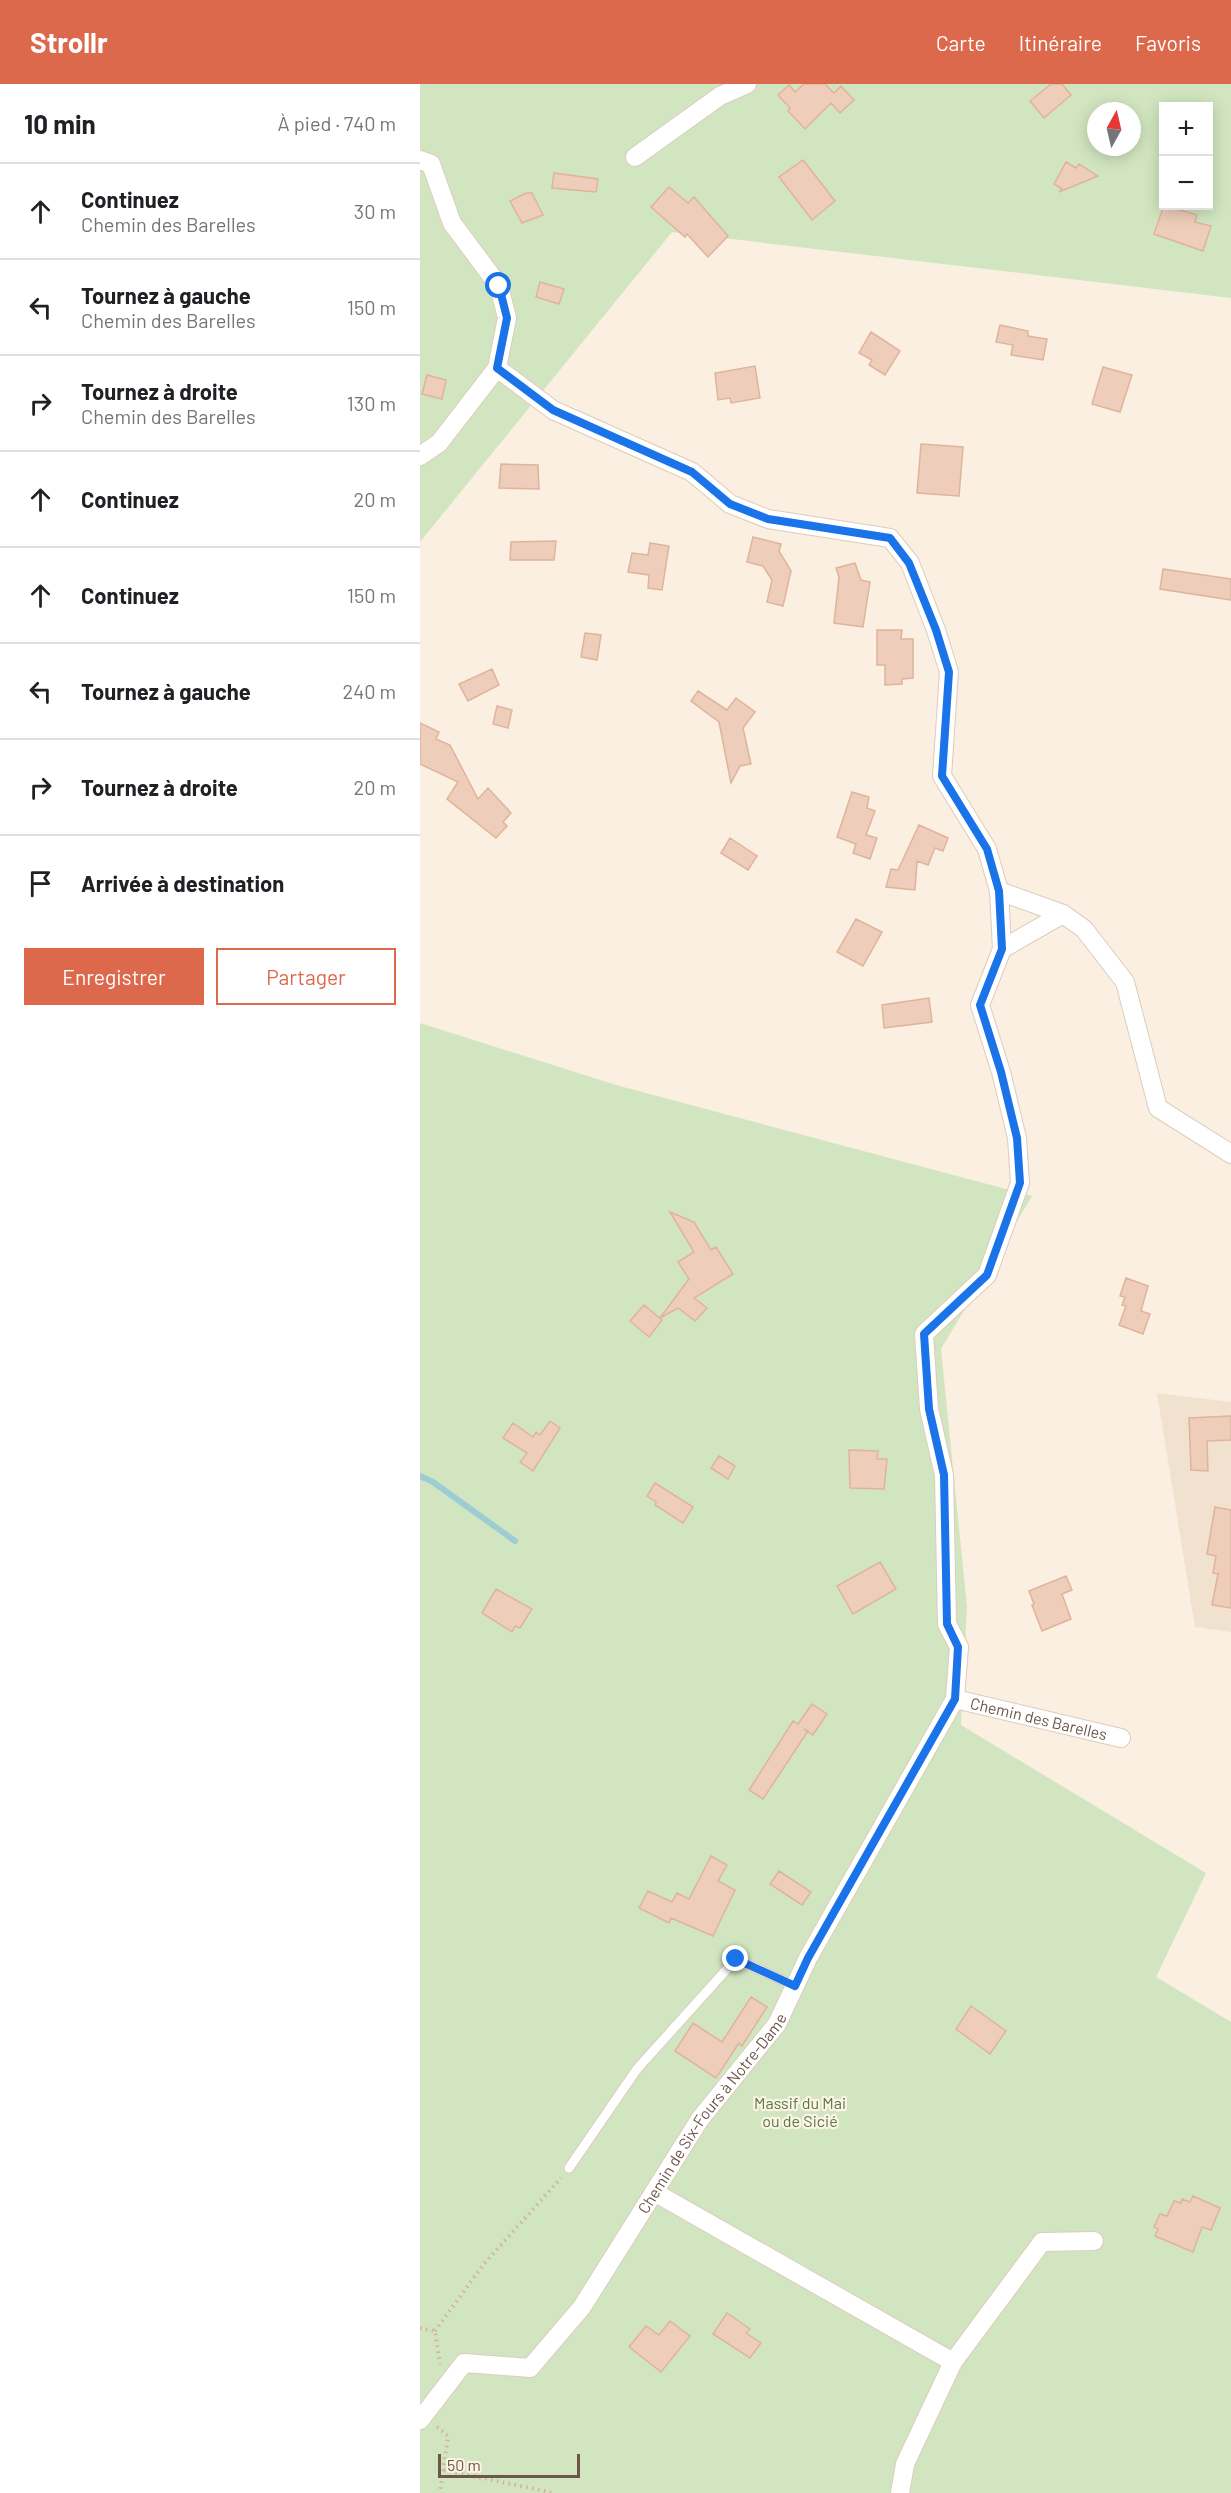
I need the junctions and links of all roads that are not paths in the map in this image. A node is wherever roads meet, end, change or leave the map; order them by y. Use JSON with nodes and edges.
{"nodes":[{"id":1,"x":747,"y":84,"type":"edge"},
{"id":2,"x":635,"y":157,"type":"dead end"},
{"id":3,"x":420,"y":160,"type":"edge"},
{"id":4,"x":497,"y":368,"type":"junction"},
{"id":5,"x":420,"y":456,"type":"edge"},
{"id":6,"x":999,"y":891,"type":"junction"},
{"id":7,"x":1063,"y":914,"type":"junction"},
{"id":8,"x":1002,"y":949,"type":"junction"},
{"id":9,"x":1231,"y":1154,"type":"edge"},
{"id":10,"x":955,"y":1699,"type":"junction"},
{"id":11,"x":1121,"y":1738,"type":"dead end"},
{"id":12,"x":795,"y":1986,"type":"junction"},
{"id":13,"x":569,"y":2168,"type":"road end"},
{"id":14,"x":654,"y":2192,"type":"junction"},
{"id":15,"x":1094,"y":2241,"type":"dead end"},
{"id":16,"x":953,"y":2362,"type":"junction"},
{"id":17,"x":421,"y":2418,"type":"edge"},
{"id":18,"x":900,"y":2493,"type":"edge"}],
"edges":[{"from":1,"to":2,"type":"street"},
{"from":3,"to":4,"type":"street"},
{"from":4,"to":5,"type":"street"},
{"from":4,"to":6,"type":"street"},
{"from":6,"to":7,"type":"street"},
{"from":6,"to":8,"type":"street"},
{"from":7,"to":8,"type":"street"},
{"from":7,"to":9,"type":"street"},
{"from":8,"to":10,"type":"street","name":"Chemin de Six-Fours à Notre-Dame"},
{"from":10,"to":11,"type":"street","name":"Chemin des Barelles"},
{"from":10,"to":12,"type":"street","name":"Chemin de Six-Fours à Notre-Dame"},
{"from":12,"to":13,"type":"lane"},
{"from":12,"to":14,"type":"street","name":"Chemin de Six-Fours à Notre-Dame"},
{"from":14,"to":16,"type":"street"},
{"from":14,"to":17,"type":"street","name":"Chemin de Six-Fours à Notre-Dame"},
{"from":15,"to":16,"type":"street"},
{"from":16,"to":18,"type":"street"}]}
